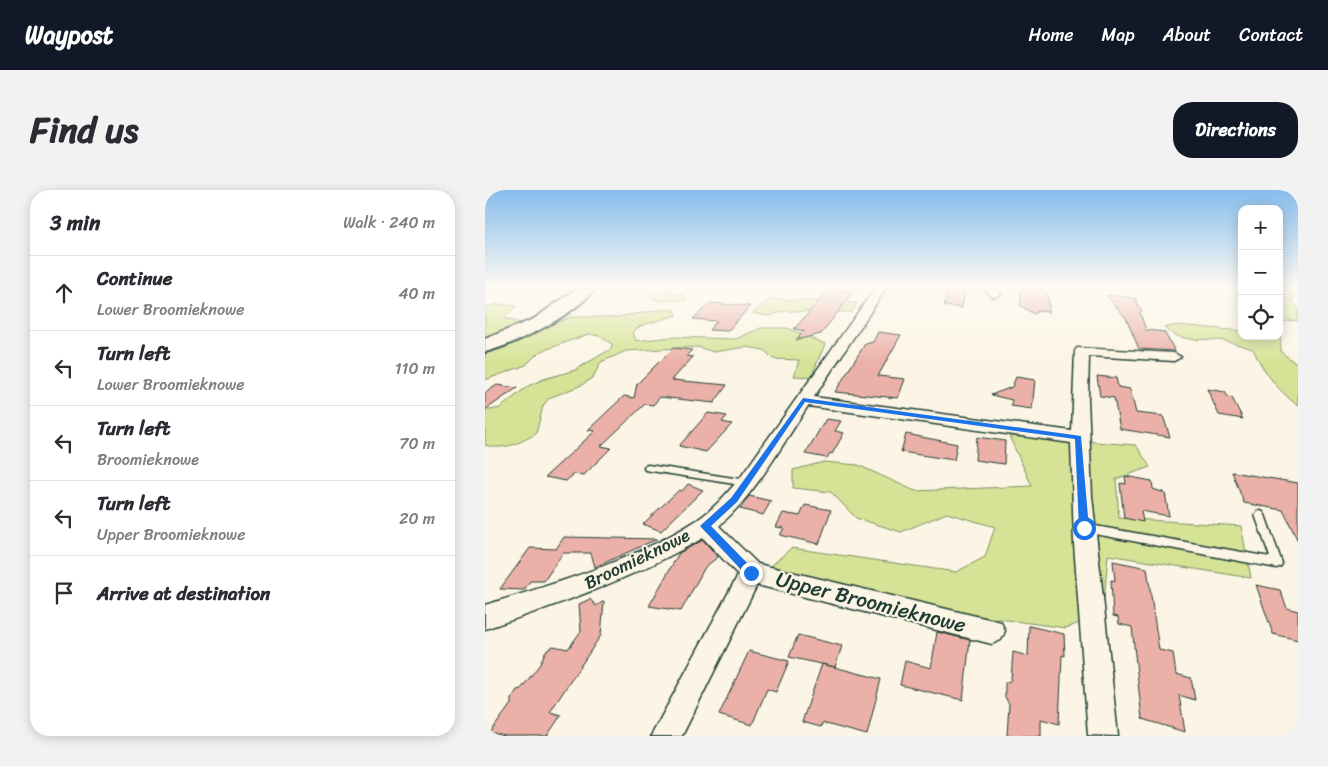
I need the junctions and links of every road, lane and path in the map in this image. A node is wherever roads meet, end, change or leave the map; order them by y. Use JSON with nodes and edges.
{"nodes":[{"id":1,"x":558,"y":312,"type":"edge"},
{"id":2,"x":863,"y":312,"type":"edge"},
{"id":3,"x":485,"y":346,"type":"edge"},
{"id":4,"x":1174,"y":357,"type":"dead end"},
{"id":5,"x":803,"y":400,"type":"junction"},
{"id":6,"x":1079,"y":438,"type":"junction"},
{"id":7,"x":648,"y":468,"type":"dead end"},
{"id":8,"x":747,"y":482,"type":"junction"},
{"id":9,"x":1260,"y":516,"type":"dead end"},
{"id":10,"x":705,"y":526,"type":"junction"},
{"id":11,"x":1084,"y":528,"type":"junction"},
{"id":12,"x":751,"y":573,"type":"junction"},
{"id":13,"x":485,"y":617,"type":"edge"},
{"id":14,"x":992,"y":631,"type":"dead end"},
{"id":15,"x":1103,"y":735,"type":"edge"},
{"id":16,"x":667,"y":736,"type":"edge"}],
"edges":[{"from":1,"to":3,"type":"street"},
{"from":2,"to":5,"type":"street","name":"Broomieknowe"},
{"from":4,"to":6,"type":"street"},
{"from":5,"to":6,"type":"street"},
{"from":5,"to":8,"type":"street","name":"Broomieknowe"},
{"from":6,"to":11,"type":"street"},
{"from":7,"to":8,"type":"lane"},
{"from":8,"to":10,"type":"street","name":"Broomieknowe"},
{"from":9,"to":11,"type":"lane"},
{"from":10,"to":12,"type":"street","name":"Upper Broomieknowe"},
{"from":10,"to":13,"type":"street","name":"Broomieknowe"},
{"from":11,"to":15,"type":"street"},
{"from":12,"to":14,"type":"street","name":"Upper Broomieknowe"},
{"from":12,"to":16,"type":"street","name":"Upper Broomieknowe"}]}
